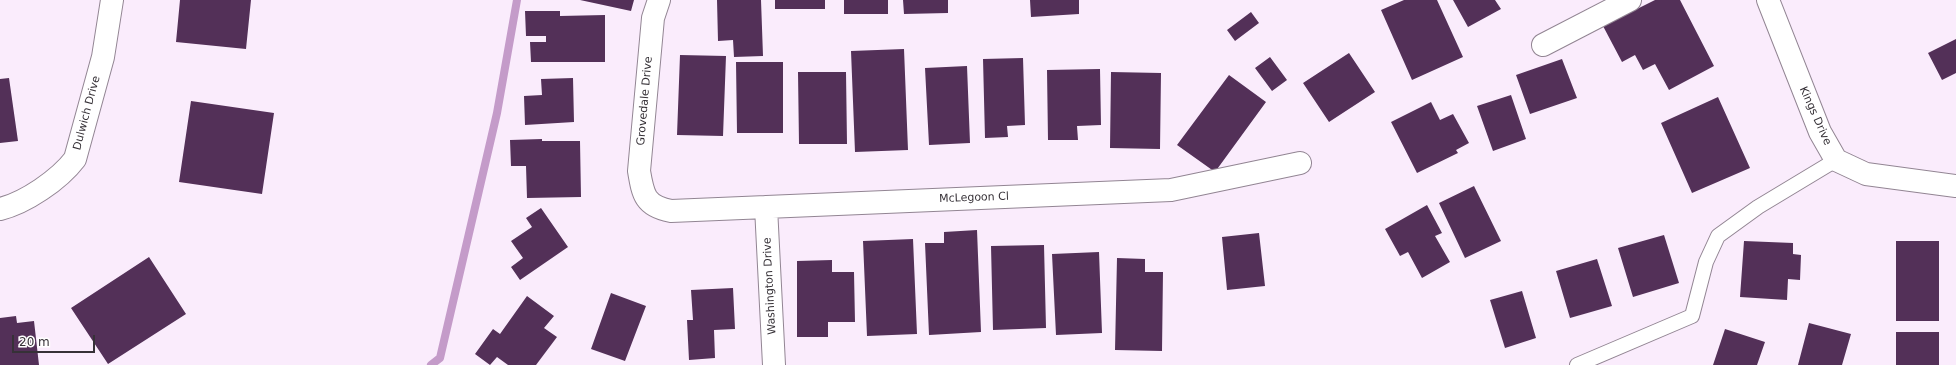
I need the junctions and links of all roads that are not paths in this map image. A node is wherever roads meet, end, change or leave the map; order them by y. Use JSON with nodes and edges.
{"nodes":[{"id":1,"x":112,"y":0,"type":"edge"},
{"id":2,"x":659,"y":0,"type":"edge"},
{"id":3,"x":1630,"y":0,"type":"edge"},
{"id":4,"x":1768,"y":0,"type":"edge"},
{"id":5,"x":1543,"y":45,"type":"dead end"},
{"id":6,"x":1836,"y":160,"type":"junction"},
{"id":7,"x":1300,"y":162,"type":"dead end"},
{"id":8,"x":1956,"y":186,"type":"edge"},
{"id":9,"x":647,"y":201,"type":"joint"},
{"id":10,"x":766,"y":207,"type":"junction"},
{"id":11,"x":0,"y":209,"type":"edge"},
{"id":12,"x":774,"y":365,"type":"edge"},
{"id":13,"x":1577,"y":365,"type":"edge"}],
"edges":[{"from":1,"to":11,"type":"street","name":"Dulwich Drive"},
{"from":2,"to":9,"type":"street","name":"Grovedale Drive"},
{"from":3,"to":5,"type":"street"},
{"from":4,"to":6,"type":"street","name":"Kings Drive"},
{"from":6,"to":8,"type":"street"},
{"from":6,"to":13,"type":"lane"},
{"from":7,"to":10,"type":"street","name":"McLegoon Cl"},
{"from":9,"to":10,"type":"street","name":"McLegoon Cl"},
{"from":10,"to":12,"type":"street","name":"Washington Drive"}]}
